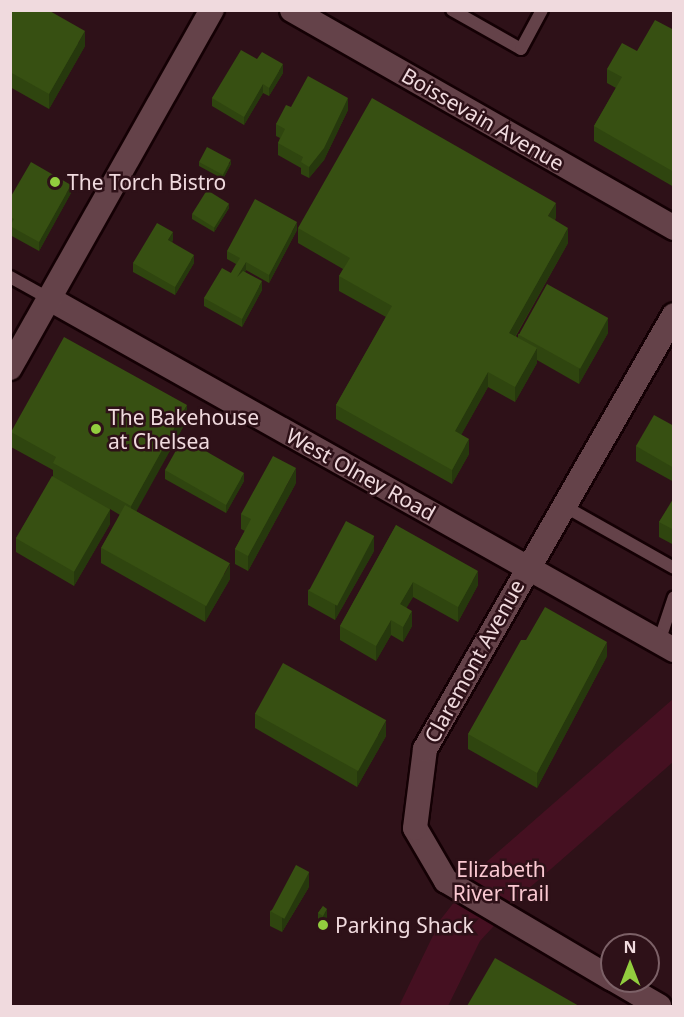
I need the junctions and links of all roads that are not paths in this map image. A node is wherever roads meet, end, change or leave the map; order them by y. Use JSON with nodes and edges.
{"nodes":[{"id":1,"x":212,"y":10,"type":"edge"},
{"id":2,"x":292,"y":10,"type":"edge"},
{"id":3,"x":452,"y":10,"type":"edge"},
{"id":4,"x":542,"y":10,"type":"edge"},
{"id":5,"x":674,"y":228,"type":"edge"},
{"id":6,"x":10,"y":277,"type":"edge"},
{"id":7,"x":48,"y":298,"type":"junction"},
{"id":8,"x":674,"y":315,"type":"edge"},
{"id":9,"x":10,"y":368,"type":"edge"},
{"id":10,"x":564,"y":506,"type":"junction"},
{"id":11,"x":527,"y":567,"type":"junction"},
{"id":12,"x":674,"y":568,"type":"edge"},
{"id":13,"x":674,"y":597,"type":"edge"},
{"id":14,"x":666,"y":646,"type":"edge"},
{"id":15,"x":600,"y":972,"type":"edge"},
{"id":16,"x":636,"y":993,"type":"edge"},
{"id":17,"x":658,"y":1006,"type":"edge"}],
"edges":[{"from":1,"to":7,"type":"street"},
{"from":2,"to":5,"type":"street","name":"Boissevain Avenue"},
{"from":3,"to":4,"type":"lane"},
{"from":6,"to":7,"type":"lane"},
{"from":7,"to":9,"type":"street"},
{"from":7,"to":11,"type":"street","name":"West Olney Road"},
{"from":8,"to":10,"type":"street","name":"Claremont Avenue"},
{"from":10,"to":11,"type":"street","name":"Claremont Avenue"},
{"from":10,"to":12,"type":"lane"},
{"from":11,"to":14,"type":"street","name":"West Olney Road"},
{"from":11,"to":15,"type":"street","name":"Claremont Avenue"},
{"from":13,"to":14,"type":"lane"},
{"from":16,"to":17,"type":"street"}]}
